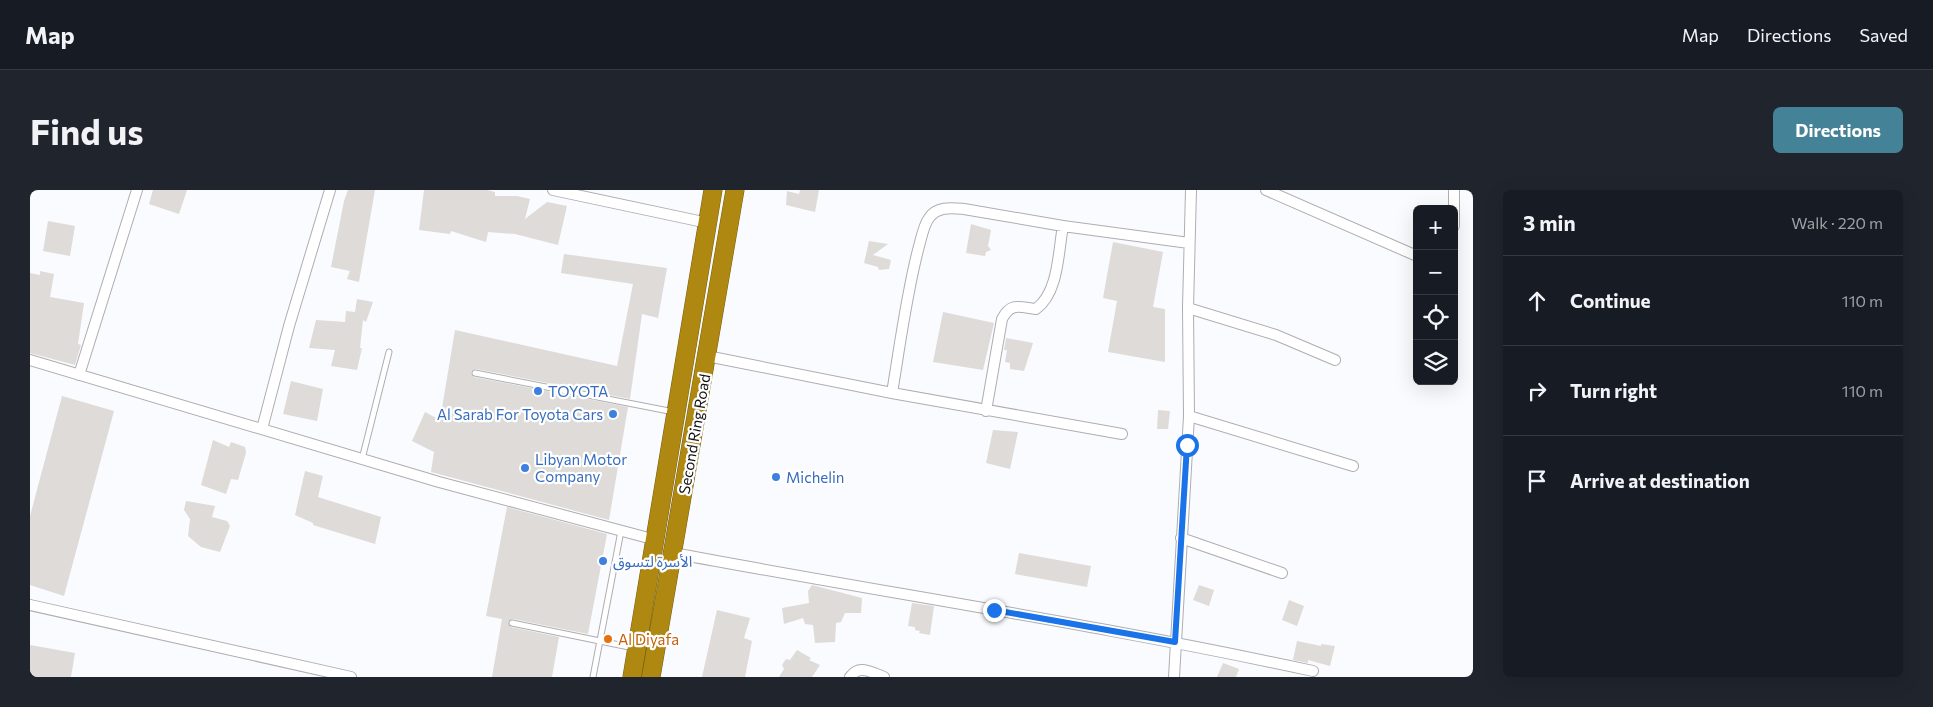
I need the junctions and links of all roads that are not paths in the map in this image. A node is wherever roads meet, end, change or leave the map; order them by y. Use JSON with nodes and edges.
{"nodes":[{"id":1,"x":137,"y":190,"type":"edge"},
{"id":2,"x":330,"y":190,"type":"edge"},
{"id":3,"x":553,"y":190,"type":"edge"},
{"id":4,"x":713,"y":190,"type":"edge"},
{"id":5,"x":735,"y":190,"type":"edge"},
{"id":6,"x":1191,"y":190,"type":"edge"},
{"id":7,"x":1266,"y":190,"type":"edge"},
{"id":8,"x":1454,"y":190,"type":"edge"},
{"id":9,"x":1279,"y":193,"type":"edge"},
{"id":10,"x":1454,"y":205,"type":"edge"},
{"id":11,"x":708,"y":223,"type":"junction"},
{"id":12,"x":1062,"y":226,"type":"junction"},
{"id":13,"x":1189,"y":243,"type":"junction"},
{"id":14,"x":1413,"y":254,"type":"edge"},
{"id":15,"x":1188,"y":308,"type":"junction"},
{"id":16,"x":389,"y":352,"type":"dead end"},
{"id":17,"x":708,"y":356,"type":"junction"},
{"id":18,"x":30,"y":360,"type":"edge"},
{"id":19,"x":1335,"y":360,"type":"dead end"},
{"id":20,"x":476,"y":373,"type":"dead end"},
{"id":21,"x":79,"y":375,"type":"junction"},
{"id":22,"x":892,"y":394,"type":"junction"},
{"id":23,"x":986,"y":411,"type":"junction"},
{"id":24,"x":677,"y":413,"type":"junction"},
{"id":25,"x":1189,"y":416,"type":"junction"},
{"id":26,"x":262,"y":430,"type":"junction"},
{"id":27,"x":1122,"y":434,"type":"dead end"},
{"id":28,"x":362,"y":459,"type":"junction"},
{"id":29,"x":1353,"y":466,"type":"dead end"},
{"id":30,"x":621,"y":531,"type":"junction"},
{"id":31,"x":1181,"y":538,"type":"junction"},
{"id":32,"x":656,"y":540,"type":"junction"},
{"id":33,"x":673,"y":553,"type":"junction"},
{"id":34,"x":1282,"y":573,"type":"dead end"},
{"id":35,"x":30,"y":605,"type":"edge"},
{"id":36,"x":512,"y":623,"type":"dead end"},
{"id":37,"x":600,"y":640,"type":"junction"},
{"id":38,"x":1175,"y":642,"type":"junction"},
{"id":39,"x":637,"y":648,"type":"junction"},
{"id":40,"x":1313,"y":671,"type":"dead end"},
{"id":41,"x":351,"y":677,"type":"edge"},
{"id":42,"x":593,"y":677,"type":"edge"},
{"id":43,"x":632,"y":677,"type":"edge"},
{"id":44,"x":651,"y":677,"type":"edge"},
{"id":45,"x":850,"y":677,"type":"edge"},
{"id":46,"x":884,"y":677,"type":"edge"},
{"id":47,"x":1174,"y":677,"type":"edge"}],
"edges":[{"from":1,"to":21,"type":"street"},
{"from":2,"to":26,"type":"street"},
{"from":3,"to":11,"type":"street"},
{"from":4,"to":11,"type":"highway","name":"Second Ring Road"},
{"from":5,"to":17,"type":"highway","name":"Second Ring Road"},
{"from":6,"to":13,"type":"street"},
{"from":7,"to":9,"type":"street"},
{"from":8,"to":10,"type":"street"},
{"from":9,"to":14,"type":"street"},
{"from":11,"to":24,"type":"highway","name":"Second Ring Road"},
{"from":12,"to":13,"type":"street"},
{"from":12,"to":22,"type":"street"},
{"from":12,"to":23,"type":"street"},
{"from":13,"to":15,"type":"street"},
{"from":15,"to":19,"type":"street"},
{"from":15,"to":25,"type":"street"},
{"from":16,"to":28,"type":"lane"},
{"from":17,"to":22,"type":"street"},
{"from":17,"to":33,"type":"highway","name":"Second Ring Road"},
{"from":18,"to":21,"type":"street"},
{"from":20,"to":24,"type":"lane"},
{"from":21,"to":26,"type":"street"},
{"from":22,"to":23,"type":"street"},
{"from":23,"to":27,"type":"street"},
{"from":24,"to":32,"type":"highway","name":"Second Ring Road"},
{"from":25,"to":29,"type":"street"},
{"from":25,"to":31,"type":"street"},
{"from":26,"to":28,"type":"street"},
{"from":28,"to":30,"type":"street"},
{"from":30,"to":32,"type":"street"},
{"from":30,"to":37,"type":"lane"},
{"from":31,"to":34,"type":"street"},
{"from":31,"to":38,"type":"street"},
{"from":32,"to":39,"type":"highway","name":"Second Ring Road"},
{"from":33,"to":38,"type":"street"},
{"from":33,"to":44,"type":"highway","name":"Second Ring Road"},
{"from":35,"to":41,"type":"street"},
{"from":36,"to":37,"type":"lane"},
{"from":37,"to":39,"type":"lane"},
{"from":37,"to":42,"type":"lane"},
{"from":38,"to":40,"type":"street"},
{"from":38,"to":47,"type":"street"},
{"from":39,"to":43,"type":"highway","name":"Second Ring Road"},
{"from":45,"to":46,"type":"street"}]}
